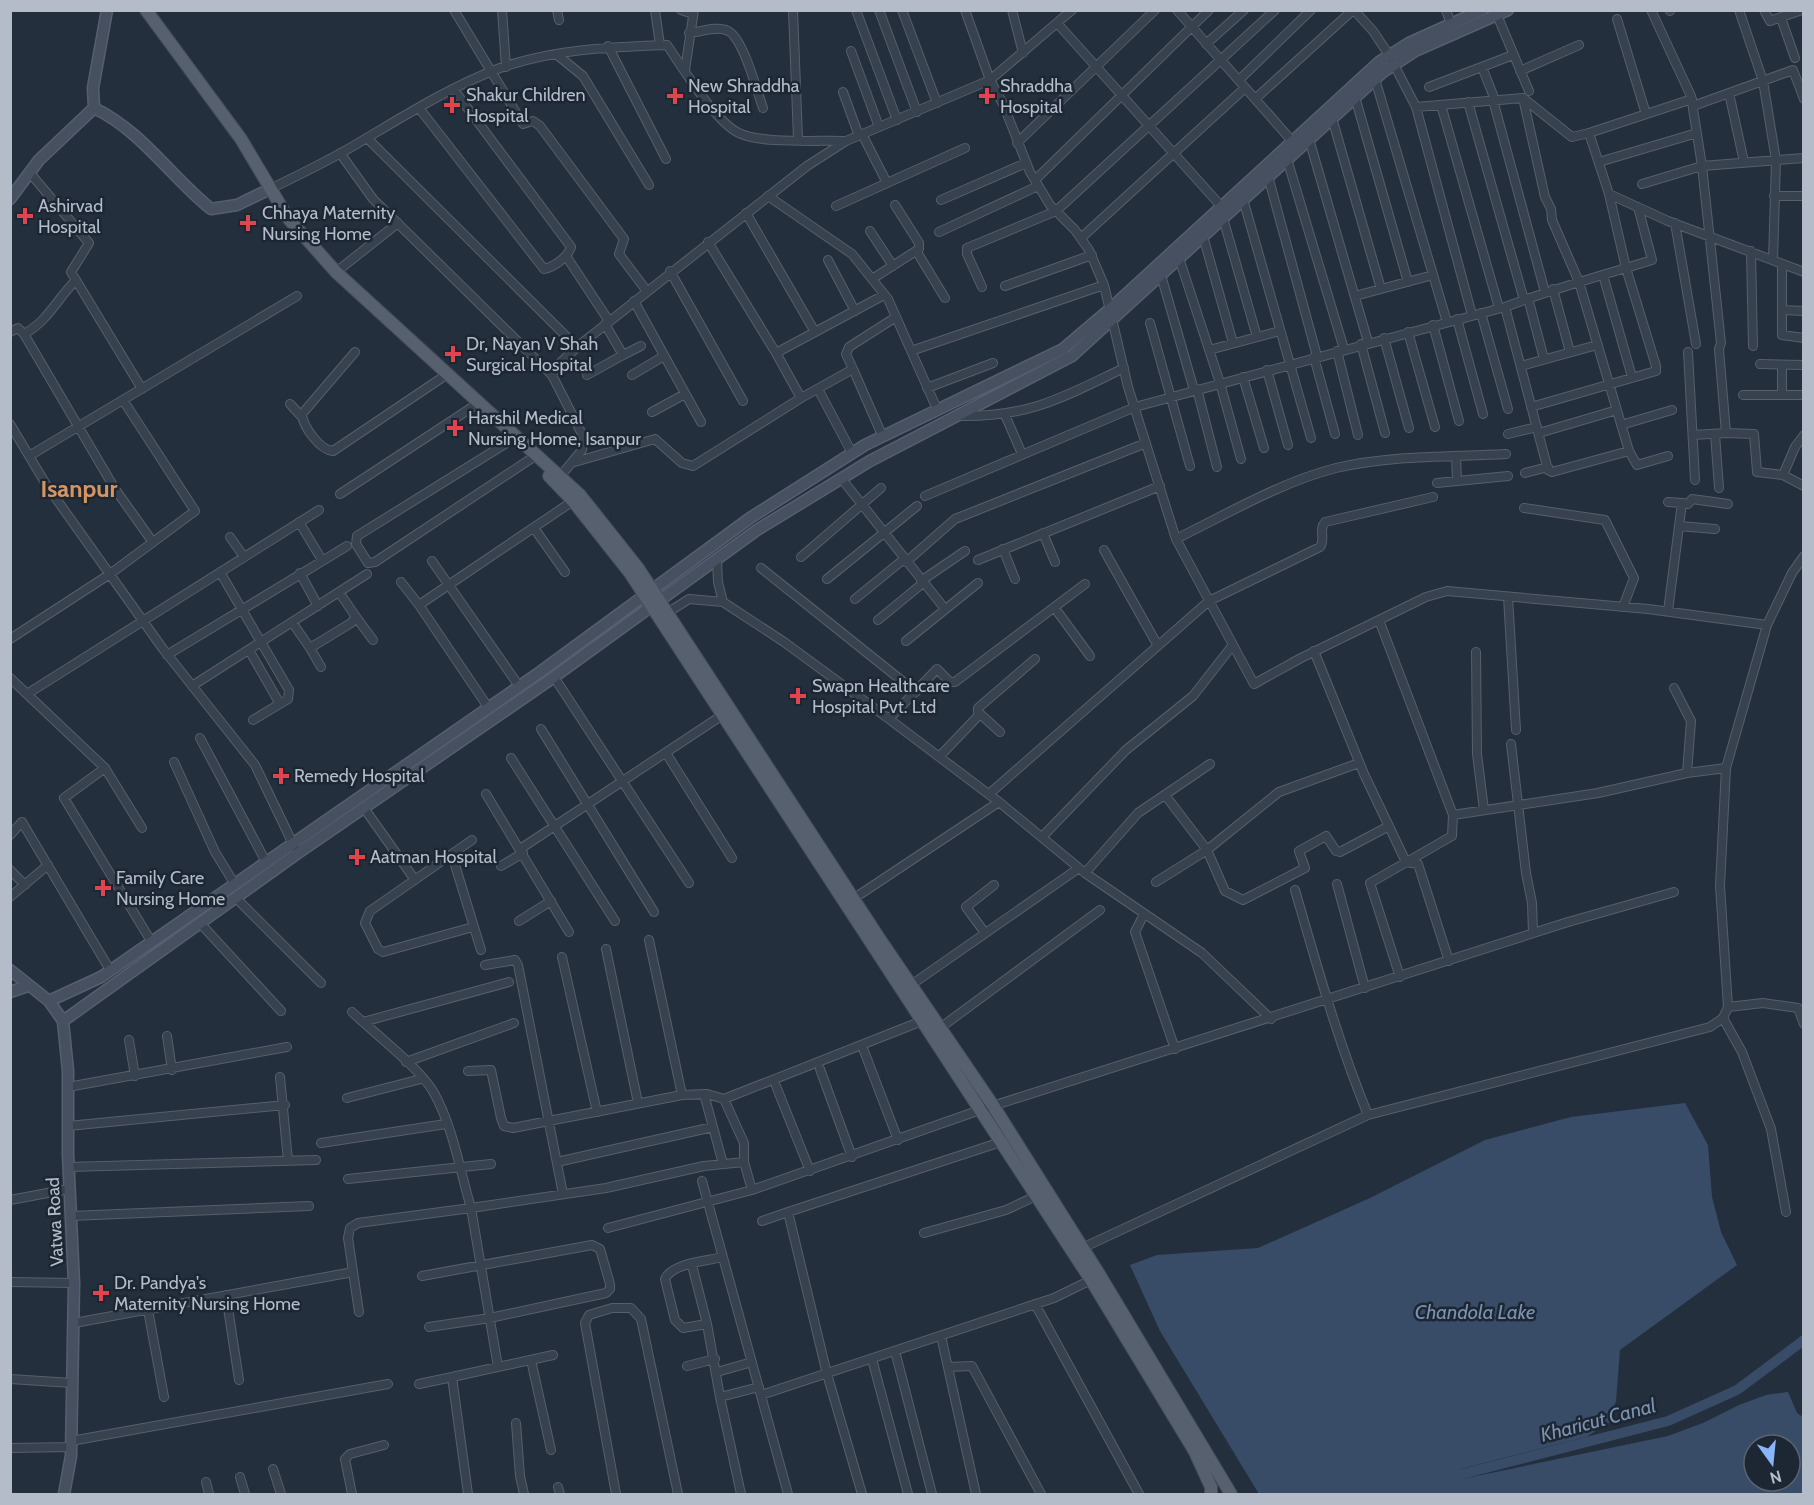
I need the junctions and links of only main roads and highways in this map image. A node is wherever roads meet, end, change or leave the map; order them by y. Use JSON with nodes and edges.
{"nodes":[{"id":1,"x":139,"y":10,"type":"edge"},
{"id":2,"x":146,"y":10,"type":"edge"},
{"id":3,"x":268,"y":190,"type":"junction"},
{"id":4,"x":558,"y":479,"type":"junction"},
{"id":5,"x":651,"y":597,"type":"junction"},
{"id":6,"x":728,"y":712,"type":"junction"},
{"id":7,"x":850,"y":901,"type":"junction"},
{"id":8,"x":1078,"y":1251,"type":"junction"},
{"id":9,"x":1211,"y":1494,"type":"edge"},
{"id":10,"x":1231,"y":1494,"type":"edge"}],
"edges":[{"from":1,"to":3,"type":"main road"},
{"from":2,"to":3,"type":"main road"},
{"from":3,"to":4,"type":"main road"},
{"from":3,"to":4,"type":"main road"},
{"from":4,"to":5,"type":"main road"},
{"from":4,"to":5,"type":"main road"},
{"from":5,"to":6,"type":"main road"},
{"from":5,"to":6,"type":"main road"},
{"from":6,"to":7,"type":"main road"},
{"from":7,"to":8,"type":"main road"},
{"from":7,"to":8,"type":"main road"},
{"from":8,"to":9,"type":"main road"},
{"from":8,"to":10,"type":"main road"}]}
